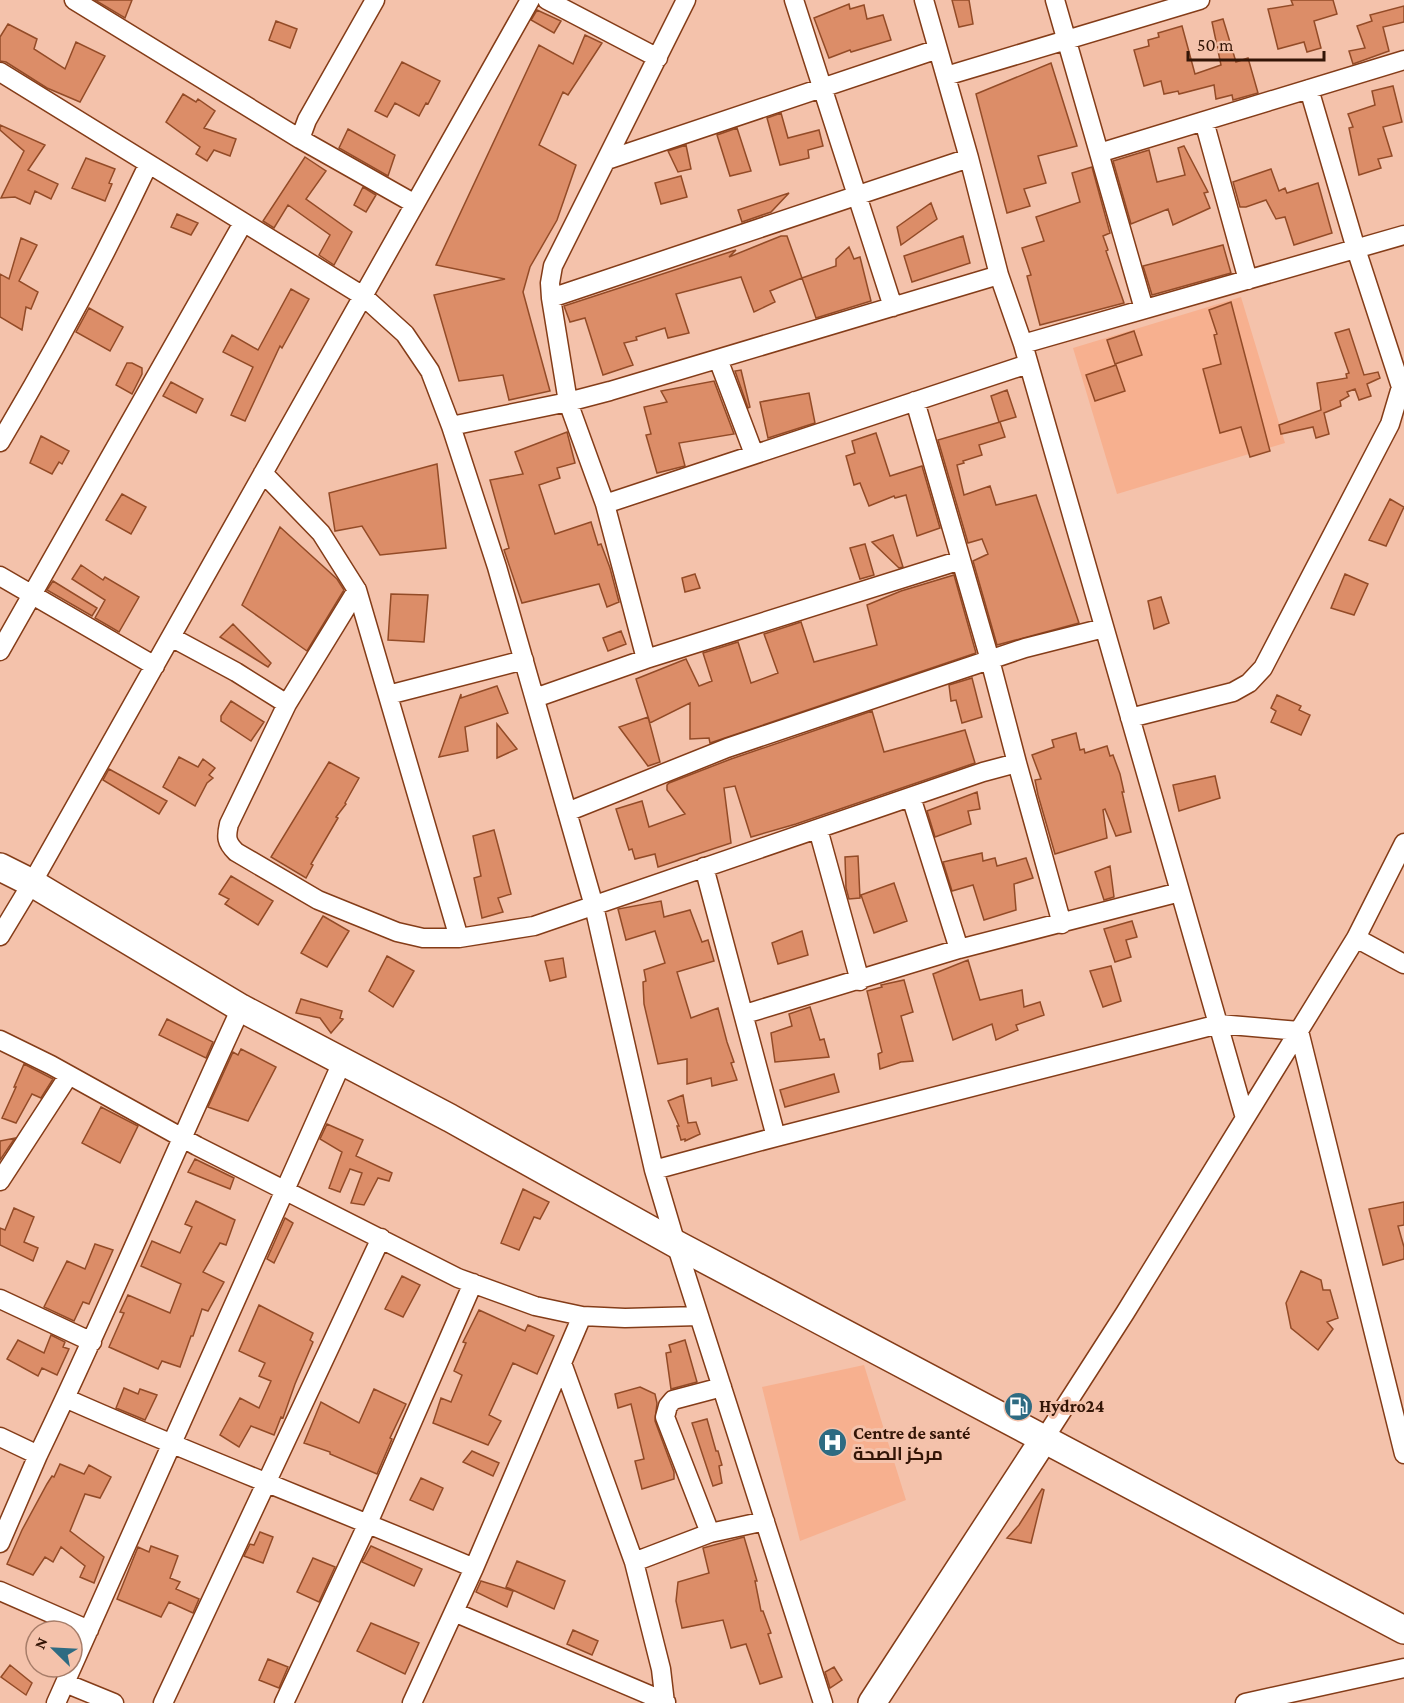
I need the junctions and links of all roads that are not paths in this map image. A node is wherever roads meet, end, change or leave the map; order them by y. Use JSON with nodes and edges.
{"nodes":[{"id":1,"x":74,"y":0,"type":"edge"},
{"id":2,"x":375,"y":0,"type":"edge"},
{"id":3,"x":530,"y":0,"type":"edge"},
{"id":4,"x":547,"y":0,"type":"edge"},
{"id":5,"x":686,"y":0,"type":"edge"},
{"id":6,"x":794,"y":0,"type":"edge"},
{"id":7,"x":924,"y":0,"type":"edge"},
{"id":8,"x":1054,"y":0,"type":"edge"},
{"id":9,"x":1200,"y":0,"type":"edge"},
{"id":10,"x":1066,"y":40,"type":"junction"},
{"id":11,"x":938,"y":49,"type":"junction"},
{"id":12,"x":658,"y":58,"type":"junction"},
{"id":13,"x":1404,"y":60,"type":"edge"},
{"id":14,"x":0,"y":72,"type":"edge"},
{"id":15,"x":946,"y":76,"type":"junction"},
{"id":16,"x":822,"y":88,"type":"junction"},
{"id":17,"x":1309,"y":89,"type":"junction"},
{"id":18,"x":1204,"y":121,"type":"junction"},
{"id":19,"x":300,"y":139,"type":"junction"},
{"id":20,"x":1099,"y":153,"type":"junction"},
{"id":21,"x":969,"y":158,"type":"junction"},
{"id":22,"x":607,"y":160,"type":"junction"},
{"id":23,"x":148,"y":165,"type":"junction"},
{"id":24,"x":857,"y":195,"type":"junction"},
{"id":25,"x":415,"y":204,"type":"junction"},
{"id":26,"x":243,"y":224,"type":"junction"},
{"id":27,"x":1404,"y":236,"type":"edge"},
{"id":28,"x":1356,"y":249,"type":"junction"},
{"id":29,"x":999,"y":275,"type":"junction"},
{"id":30,"x":1248,"y":280,"type":"junction"},
{"id":31,"x":363,"y":296,"type":"junction"},
{"id":32,"x":551,"y":298,"type":"junction"},
{"id":33,"x":893,"y":307,"type":"junction"},
{"id":34,"x":1144,"y":309,"type":"junction"},
{"id":35,"x":1023,"y":344,"type":"junction"},
{"id":36,"x":718,"y":359,"type":"junction"},
{"id":37,"x":1028,"y":364,"type":"junction"},
{"id":38,"x":915,"y":401,"type":"junction"},
{"id":39,"x":568,"y":402,"type":"junction"},
{"id":40,"x":451,"y":426,"type":"junction"},
{"id":41,"x":0,"y":442,"type":"edge"},
{"id":42,"x":754,"y":454,"type":"junction"},
{"id":43,"x":263,"y":473,"type":"junction"},
{"id":44,"x":605,"y":504,"type":"junction"},
{"id":45,"x":961,"y":560,"type":"junction"},
{"id":46,"x":0,"y":576,"type":"edge"},
{"id":47,"x":357,"y":590,"type":"junction"},
{"id":48,"x":32,"y":595,"type":"junction"},
{"id":49,"x":1104,"y":628,"type":"junction"},
{"id":50,"x":171,"y":637,"type":"junction"},
{"id":51,"x":0,"y":651,"type":"edge"},
{"id":52,"x":646,"y":659,"type":"junction"},
{"id":53,"x":524,"y":660,"type":"junction"},
{"id":54,"x":990,"y":660,"type":"junction"},
{"id":55,"x":154,"y":666,"type":"junction"},
{"id":56,"x":388,"y":695,"type":"junction"},
{"id":57,"x":535,"y":698,"type":"junction"},
{"id":58,"x":287,"y":704,"type":"junction"},
{"id":59,"x":1130,"y":718,"type":"junction"},
{"id":60,"x":1017,"y":763,"type":"junction"},
{"id":61,"x":910,"y":797,"type":"junction"},
{"id":62,"x":567,"y":812,"type":"junction"},
{"id":63,"x":818,"y":829,"type":"junction"},
{"id":64,"x":1404,"y":843,"type":"edge"},
{"id":65,"x":0,"y":867,"type":"edge"},
{"id":66,"x":704,"y":867,"type":"junction"},
{"id":67,"x":32,"y":884,"type":"junction"},
{"id":68,"x":1180,"y":892,"type":"junction"},
{"id":69,"x":594,"y":906,"type":"junction"},
{"id":70,"x":1062,"y":924,"type":"junction"},
{"id":71,"x":0,"y":936,"type":"edge"},
{"id":72,"x":459,"y":938,"type":"junction"},
{"id":73,"x":1356,"y":938,"type":"junction"},
{"id":74,"x":959,"y":949,"type":"junction"},
{"id":75,"x":1404,"y":964,"type":"edge"},
{"id":76,"x":860,"y":981,"type":"junction"},
{"id":77,"x":241,"y":1008,"type":"junction"},
{"id":78,"x":745,"y":1014,"type":"junction"},
{"id":79,"x":1219,"y":1024,"type":"junction"},
{"id":80,"x":1299,"y":1031,"type":"junction"},
{"id":81,"x":0,"y":1040,"type":"edge"},
{"id":82,"x":343,"y":1060,"type":"junction"},
{"id":83,"x":69,"y":1075,"type":"junction"},
{"id":84,"x":1245,"y":1118,"type":"junction"},
{"id":85,"x":181,"y":1137,"type":"junction"},
{"id":86,"x":776,"y":1137,"type":"junction"},
{"id":87,"x":654,"y":1170,"type":"junction"},
{"id":88,"x":0,"y":1181,"type":"edge"},
{"id":89,"x":286,"y":1190,"type":"junction"},
{"id":90,"x":381,"y":1238,"type":"junction"},
{"id":91,"x":676,"y":1244,"type":"junction"},
{"id":92,"x":473,"y":1283,"type":"junction"},
{"id":93,"x":0,"y":1299,"type":"edge"},
{"id":94,"x":582,"y":1316,"type":"junction"},
{"id":95,"x":699,"y":1316,"type":"junction"},
{"id":96,"x":92,"y":1342,"type":"junction"},
{"id":97,"x":562,"y":1363,"type":"junction"},
{"id":98,"x":722,"y":1387,"type":"junction"},
{"id":99,"x":65,"y":1398,"type":"junction"},
{"id":100,"x":0,"y":1437,"type":"edge"},
{"id":101,"x":1044,"y":1439,"type":"junction"},
{"id":102,"x":171,"y":1444,"type":"junction"},
{"id":103,"x":1404,"y":1454,"type":"edge"},
{"id":104,"x":38,"y":1455,"type":"junction"},
{"id":105,"x":265,"y":1482,"type":"junction"},
{"id":106,"x":765,"y":1521,"type":"junction"},
{"id":107,"x":368,"y":1523,"type":"junction"},
{"id":108,"x":710,"y":1533,"type":"junction"},
{"id":109,"x":0,"y":1543,"type":"edge"},
{"id":110,"x":634,"y":1562,"type":"junction"},
{"id":111,"x":474,"y":1568,"type":"junction"},
{"id":112,"x":0,"y":1591,"type":"edge"},
{"id":113,"x":454,"y":1612,"type":"junction"},
{"id":114,"x":89,"y":1630,"type":"junction"},
{"id":115,"x":1404,"y":1630,"type":"edge"},
{"id":116,"x":1404,"y":1668,"type":"edge"},
{"id":117,"x":65,"y":1683,"type":"junction"},
{"id":118,"x":666,"y":1702,"type":"edge"},
{"id":119,"x":56,"y":1703,"type":"edge"},
{"id":120,"x":114,"y":1703,"type":"edge"},
{"id":121,"x":163,"y":1703,"type":"edge"},
{"id":122,"x":284,"y":1703,"type":"edge"},
{"id":123,"x":412,"y":1703,"type":"edge"},
{"id":124,"x":823,"y":1703,"type":"edge"},
{"id":125,"x":872,"y":1703,"type":"edge"},
{"id":126,"x":1245,"y":1703,"type":"edge"}],
"edges":[{"from":1,"to":19,"type":"street"},
{"from":2,"to":19,"type":"street"},
{"from":3,"to":25,"type":"street"},
{"from":4,"to":12,"type":"street"},
{"from":5,"to":12,"type":"street"},
{"from":6,"to":16,"type":"street"},
{"from":7,"to":11,"type":"street"},
{"from":8,"to":10,"type":"street"},
{"from":9,"to":10,"type":"street"},
{"from":10,"to":15,"type":"street"},
{"from":10,"to":20,"type":"street"},
{"from":11,"to":15,"type":"street"},
{"from":11,"to":16,"type":"street"},
{"from":12,"to":22,"type":"street"},
{"from":13,"to":17,"type":"street"},
{"from":14,"to":23,"type":"street"},
{"from":15,"to":21,"type":"street"},
{"from":16,"to":22,"type":"street"},
{"from":16,"to":24,"type":"street"},
{"from":17,"to":18,"type":"street"},
{"from":17,"to":28,"type":"street"},
{"from":18,"to":20,"type":"street"},
{"from":18,"to":30,"type":"street"},
{"from":19,"to":25,"type":"street"},
{"from":20,"to":34,"type":"street"},
{"from":21,"to":24,"type":"street"},
{"from":21,"to":29,"type":"street"},
{"from":22,"to":32,"type":"street"},
{"from":23,"to":26,"type":"street"},
{"from":23,"to":41,"type":"street"},
{"from":24,"to":32,"type":"street"},
{"from":24,"to":33,"type":"street"},
{"from":25,"to":31,"type":"street"},
{"from":26,"to":31,"type":"street"},
{"from":26,"to":48,"type":"street"},
{"from":27,"to":28,"type":"street"},
{"from":28,"to":30,"type":"street"},
{"from":28,"to":59,"type":"street"},
{"from":29,"to":33,"type":"street"},
{"from":29,"to":35,"type":"street"},
{"from":30,"to":34,"type":"street"},
{"from":31,"to":40,"type":"street"},
{"from":31,"to":43,"type":"street"},
{"from":32,"to":39,"type":"street"},
{"from":33,"to":36,"type":"street"},
{"from":34,"to":35,"type":"street"},
{"from":35,"to":37,"type":"street"},
{"from":36,"to":39,"type":"street"},
{"from":36,"to":42,"type":"street"},
{"from":37,"to":38,"type":"street"},
{"from":37,"to":49,"type":"street"},
{"from":38,"to":42,"type":"street"},
{"from":38,"to":45,"type":"street"},
{"from":39,"to":40,"type":"street"},
{"from":39,"to":44,"type":"street"},
{"from":40,"to":53,"type":"street"},
{"from":42,"to":44,"type":"street"},
{"from":43,"to":47,"type":"street"},
{"from":43,"to":50,"type":"street"},
{"from":44,"to":52,"type":"street"},
{"from":45,"to":52,"type":"street"},
{"from":45,"to":54,"type":"street"},
{"from":46,"to":48,"type":"street"},
{"from":47,"to":56,"type":"street"},
{"from":47,"to":58,"type":"street"},
{"from":48,"to":51,"type":"street"},
{"from":48,"to":55,"type":"street"},
{"from":49,"to":54,"type":"street"},
{"from":49,"to":59,"type":"street"},
{"from":50,"to":55,"type":"street"},
{"from":50,"to":58,"type":"street"},
{"from":52,"to":57,"type":"street"},
{"from":53,"to":56,"type":"street"},
{"from":53,"to":57,"type":"street"},
{"from":54,"to":60,"type":"street"},
{"from":54,"to":62,"type":"street"},
{"from":55,"to":67,"type":"street"},
{"from":56,"to":72,"type":"street"},
{"from":57,"to":62,"type":"street"},
{"from":58,"to":72,"type":"street"},
{"from":59,"to":68,"type":"street"},
{"from":60,"to":61,"type":"street"},
{"from":60,"to":70,"type":"street"},
{"from":61,"to":63,"type":"street"},
{"from":61,"to":74,"type":"street"},
{"from":62,"to":69,"type":"street"},
{"from":63,"to":66,"type":"street"},
{"from":63,"to":76,"type":"street"},
{"from":64,"to":73,"type":"street"},
{"from":65,"to":67,"type":"street"},
{"from":66,"to":69,"type":"street"},
{"from":66,"to":78,"type":"street"},
{"from":67,"to":71,"type":"street"},
{"from":67,"to":77,"type":"street"},
{"from":68,"to":70,"type":"street"},
{"from":68,"to":79,"type":"street"},
{"from":69,"to":72,"type":"street"},
{"from":69,"to":87,"type":"street"},
{"from":70,"to":74,"type":"street"},
{"from":73,"to":75,"type":"street"},
{"from":73,"to":80,"type":"street"},
{"from":74,"to":76,"type":"street"},
{"from":76,"to":78,"type":"street"},
{"from":77,"to":82,"type":"street"},
{"from":77,"to":85,"type":"street"},
{"from":78,"to":86,"type":"street"},
{"from":79,"to":80,"type":"street"},
{"from":79,"to":84,"type":"street"},
{"from":79,"to":86,"type":"street"},
{"from":80,"to":84,"type":"street"},
{"from":80,"to":103,"type":"street"},
{"from":81,"to":83,"type":"street"},
{"from":82,"to":89,"type":"street"},
{"from":82,"to":91,"type":"street"},
{"from":83,"to":85,"type":"street"},
{"from":83,"to":88,"type":"street"},
{"from":84,"to":101,"type":"street"},
{"from":85,"to":89,"type":"street"},
{"from":85,"to":96,"type":"street"},
{"from":86,"to":87,"type":"street"},
{"from":87,"to":91,"type":"street"},
{"from":89,"to":90,"type":"street"},
{"from":89,"to":102,"type":"street"},
{"from":90,"to":92,"type":"street"},
{"from":90,"to":105,"type":"street"},
{"from":91,"to":95,"type":"street"},
{"from":91,"to":101,"type":"street"},
{"from":92,"to":94,"type":"street"},
{"from":92,"to":107,"type":"street"},
{"from":93,"to":96,"type":"street"},
{"from":94,"to":95,"type":"street"},
{"from":94,"to":97,"type":"street"},
{"from":95,"to":98,"type":"street"},
{"from":96,"to":99,"type":"street"},
{"from":97,"to":110,"type":"street"},
{"from":97,"to":111,"type":"street"},
{"from":98,"to":106,"type":"street"},
{"from":98,"to":108,"type":"street"},
{"from":99,"to":102,"type":"street"},
{"from":99,"to":104,"type":"street"},
{"from":100,"to":104,"type":"street"},
{"from":101,"to":115,"type":"street"},
{"from":101,"to":125,"type":"street"},
{"from":102,"to":105,"type":"street"},
{"from":102,"to":114,"type":"street"},
{"from":104,"to":109,"type":"street"},
{"from":105,"to":107,"type":"street"},
{"from":105,"to":121,"type":"street"},
{"from":106,"to":108,"type":"street"},
{"from":106,"to":124,"type":"street"},
{"from":107,"to":111,"type":"street"},
{"from":107,"to":122,"type":"street"},
{"from":108,"to":110,"type":"street"},
{"from":110,"to":118,"type":"street"},
{"from":111,"to":113,"type":"street"},
{"from":112,"to":114,"type":"street"},
{"from":113,"to":118,"type":"street"},
{"from":113,"to":123,"type":"street"},
{"from":114,"to":117,"type":"street"},
{"from":116,"to":126,"type":"street"},
{"from":117,"to":119,"type":"street"},
{"from":117,"to":120,"type":"street"}]}
